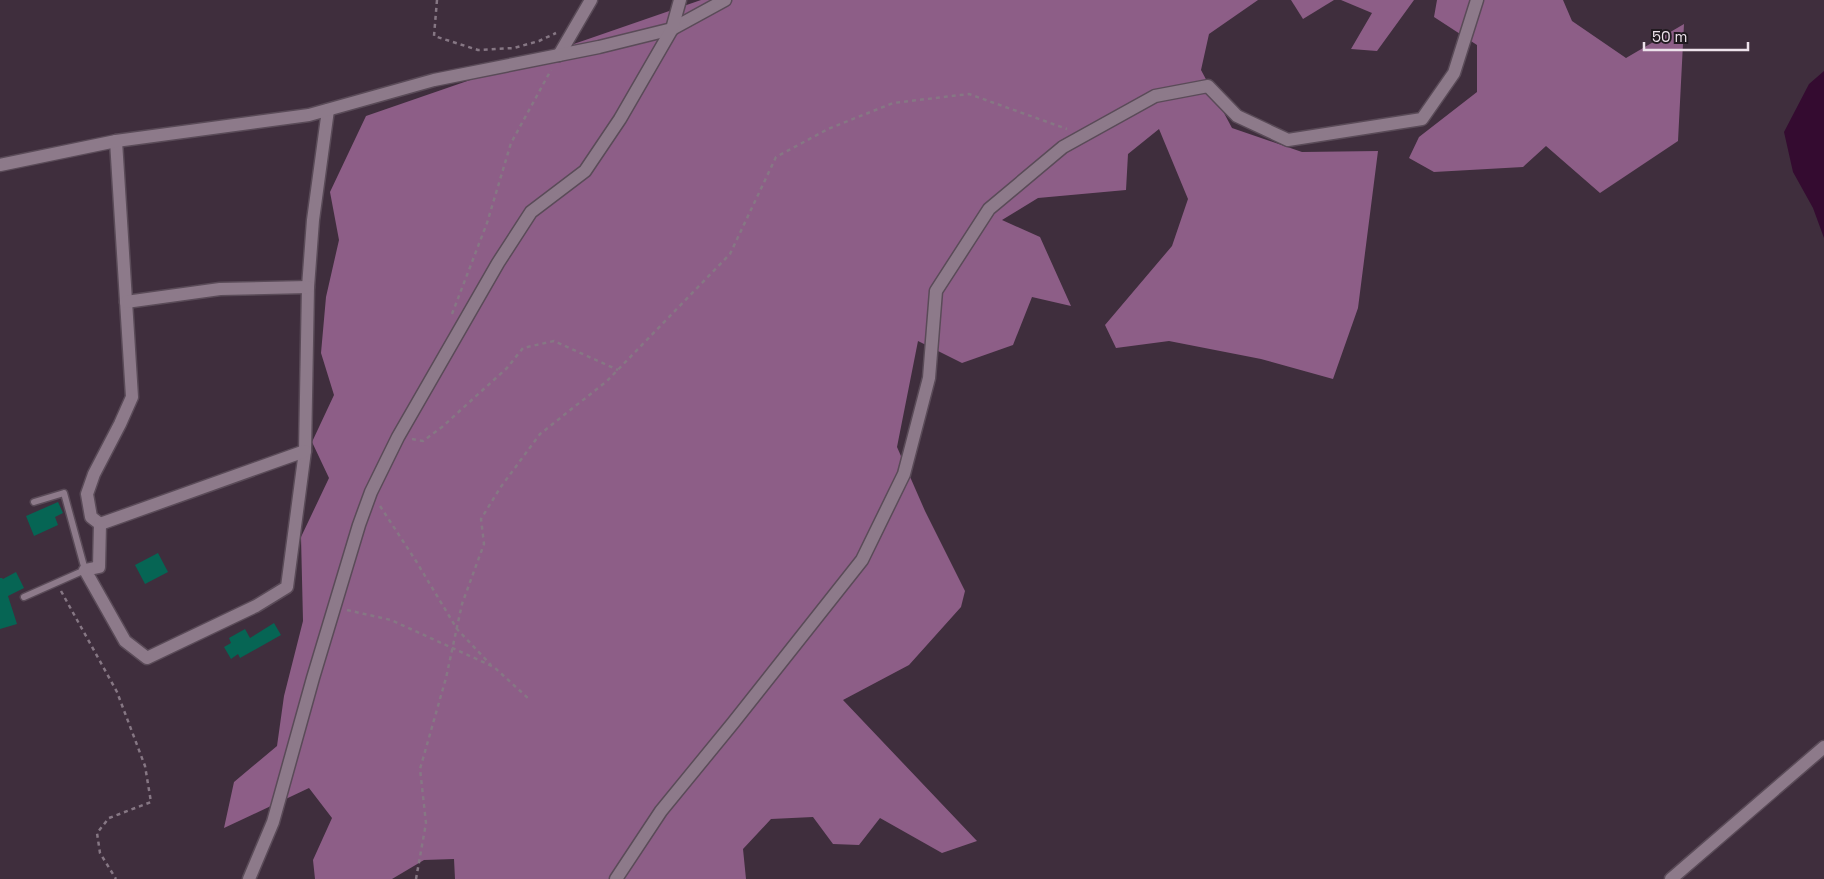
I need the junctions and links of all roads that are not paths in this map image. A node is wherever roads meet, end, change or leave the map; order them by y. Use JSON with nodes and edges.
{"nodes":[{"id":1,"x":591,"y":0,"type":"edge"},
{"id":2,"x":680,"y":0,"type":"edge"},
{"id":3,"x":725,"y":0,"type":"edge"},
{"id":4,"x":1477,"y":0,"type":"edge"},
{"id":5,"x":672,"y":29,"type":"junction"},
{"id":6,"x":559,"y":55,"type":"junction"},
{"id":7,"x":328,"y":110,"type":"junction"},
{"id":8,"x":116,"y":141,"type":"junction"},
{"id":9,"x":0,"y":165,"type":"edge"},
{"id":10,"x":308,"y":287,"type":"junction"},
{"id":11,"x":126,"y":302,"type":"junction"},
{"id":12,"x":305,"y":451,"type":"junction"},
{"id":13,"x":34,"y":502,"type":"dead end"},
{"id":14,"x":100,"y":524,"type":"junction"},
{"id":15,"x":85,"y":570,"type":"junction"},
{"id":16,"x":24,"y":597,"type":"dead end"},
{"id":17,"x":1824,"y":747,"type":"edge"},
{"id":18,"x":249,"y":879,"type":"edge"},
{"id":19,"x":616,"y":879,"type":"edge"},
{"id":20,"x":1670,"y":879,"type":"edge"}],
"edges":[{"from":1,"to":6,"type":"street"},
{"from":2,"to":5,"type":"street"},
{"from":3,"to":5,"type":"street"},
{"from":4,"to":19,"type":"street"},
{"from":5,"to":6,"type":"street"},
{"from":5,"to":18,"type":"street"},
{"from":6,"to":7,"type":"street"},
{"from":7,"to":8,"type":"street"},
{"from":7,"to":10,"type":"street"},
{"from":8,"to":9,"type":"street"},
{"from":8,"to":11,"type":"street"},
{"from":10,"to":11,"type":"street"},
{"from":10,"to":12,"type":"street"},
{"from":11,"to":14,"type":"street"},
{"from":12,"to":14,"type":"street"},
{"from":12,"to":15,"type":"street"},
{"from":13,"to":15,"type":"lane"},
{"from":14,"to":15,"type":"street"},
{"from":15,"to":16,"type":"lane"},
{"from":17,"to":20,"type":"street"}]}
